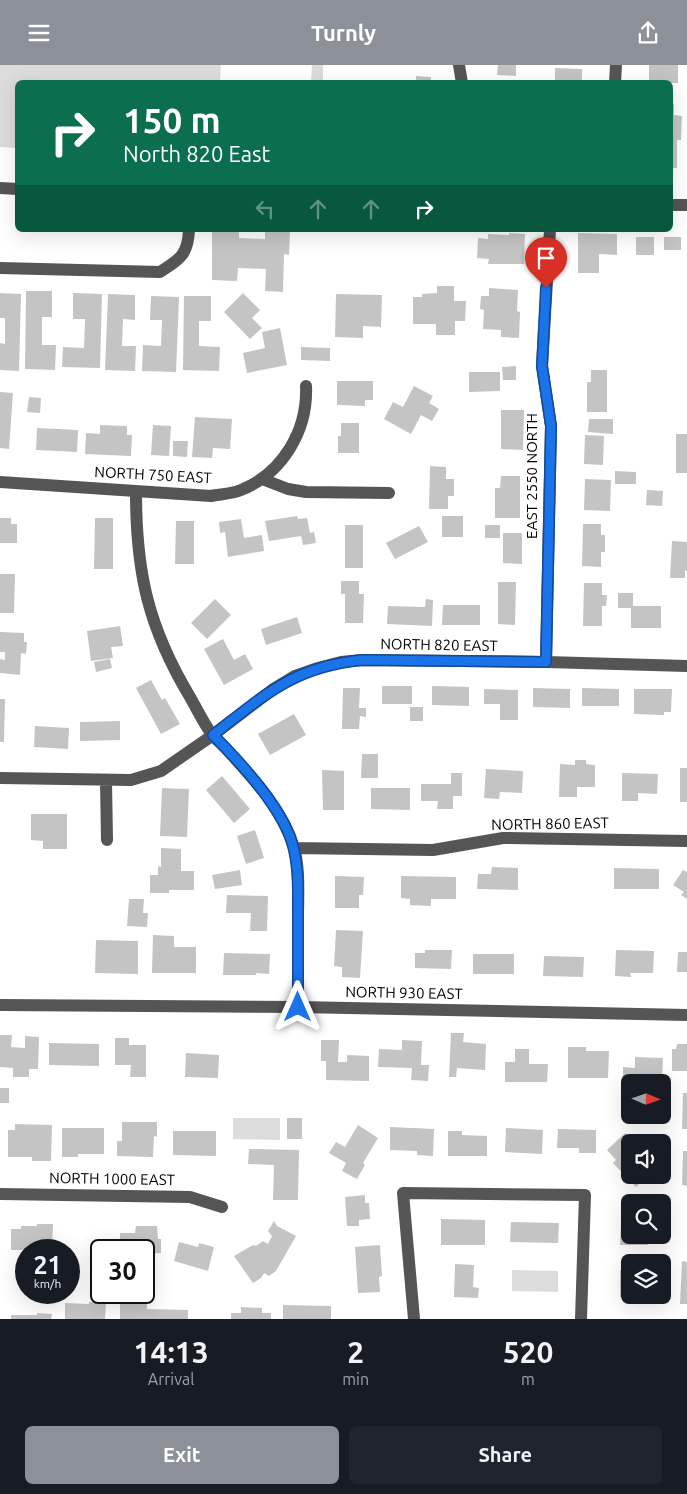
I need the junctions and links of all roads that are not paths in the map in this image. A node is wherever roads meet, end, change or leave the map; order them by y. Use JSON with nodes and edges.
{"nodes":[{"id":1,"x":459,"y":65,"type":"edge"},
{"id":2,"x":616,"y":65,"type":"edge"},
{"id":3,"x":462,"y":80,"type":"edge"},
{"id":4,"x":615,"y":80,"type":"edge"},
{"id":5,"x":0,"y":188,"type":"edge"},
{"id":6,"x":15,"y":189,"type":"edge"},
{"id":7,"x":673,"y":205,"type":"edge"},
{"id":8,"x":687,"y":205,"type":"edge"},
{"id":9,"x":188,"y":232,"type":"edge"},
{"id":10,"x":550,"y":232,"type":"edge"},
{"id":11,"x":0,"y":268,"type":"edge"},
{"id":12,"x":306,"y":386,"type":"dead end"},
{"id":13,"x":262,"y":479,"type":"junction"},
{"id":14,"x":0,"y":482,"type":"edge"},
{"id":15,"x":136,"y":492,"type":"junction"},
{"id":16,"x":389,"y":493,"type":"dead end"},
{"id":17,"x":546,"y":662,"type":"junction"},
{"id":18,"x":687,"y":666,"type":"edge"},
{"id":19,"x":213,"y":735,"type":"junction"},
{"id":20,"x":0,"y":777,"type":"edge"},
{"id":21,"x":106,"y":781,"type":"junction"},
{"id":22,"x":107,"y":840,"type":"dead end"},
{"id":23,"x":687,"y":841,"type":"edge"},
{"id":24,"x":294,"y":849,"type":"junction"},
{"id":25,"x":0,"y":1005,"type":"edge"},
{"id":26,"x":298,"y":1007,"type":"junction"},
{"id":27,"x":687,"y":1015,"type":"edge"},
{"id":28,"x":0,"y":1194,"type":"edge"},
{"id":29,"x":222,"y":1207,"type":"dead end"},
{"id":30,"x":414,"y":1319,"type":"edge"},
{"id":31,"x":581,"y":1319,"type":"edge"}],
"edges":[{"from":1,"to":3,"type":"street"},
{"from":2,"to":4,"type":"street"},
{"from":5,"to":6,"type":"street"},
{"from":7,"to":8,"type":"street"},
{"from":9,"to":11,"type":"street"},
{"from":10,"to":17,"type":"street","name":"EAST 2550 NORTH"},
{"from":12,"to":13,"type":"street","name":"NORTH 750 EAST"},
{"from":13,"to":15,"type":"street","name":"NORTH 750 EAST"},
{"from":13,"to":16,"type":"street"},
{"from":14,"to":15,"type":"street","name":"NORTH 750 EAST"},
{"from":15,"to":19,"type":"street"},
{"from":17,"to":18,"type":"street","name":"NORTH 820 EAST"},
{"from":17,"to":19,"type":"street","name":"NORTH 820 EAST"},
{"from":19,"to":21,"type":"street","name":"NORTH 820 EAST"},
{"from":19,"to":24,"type":"street"},
{"from":20,"to":21,"type":"street","name":"NORTH 820 EAST"},
{"from":21,"to":22,"type":"street"},
{"from":23,"to":24,"type":"street","name":"NORTH 860 EAST"},
{"from":24,"to":26,"type":"street"},
{"from":25,"to":26,"type":"street","name":"NORTH 930 EAST"},
{"from":26,"to":27,"type":"street","name":"NORTH 930 EAST"},
{"from":28,"to":29,"type":"street","name":"NORTH 1000 EAST"},
{"from":30,"to":31,"type":"street"}]}
